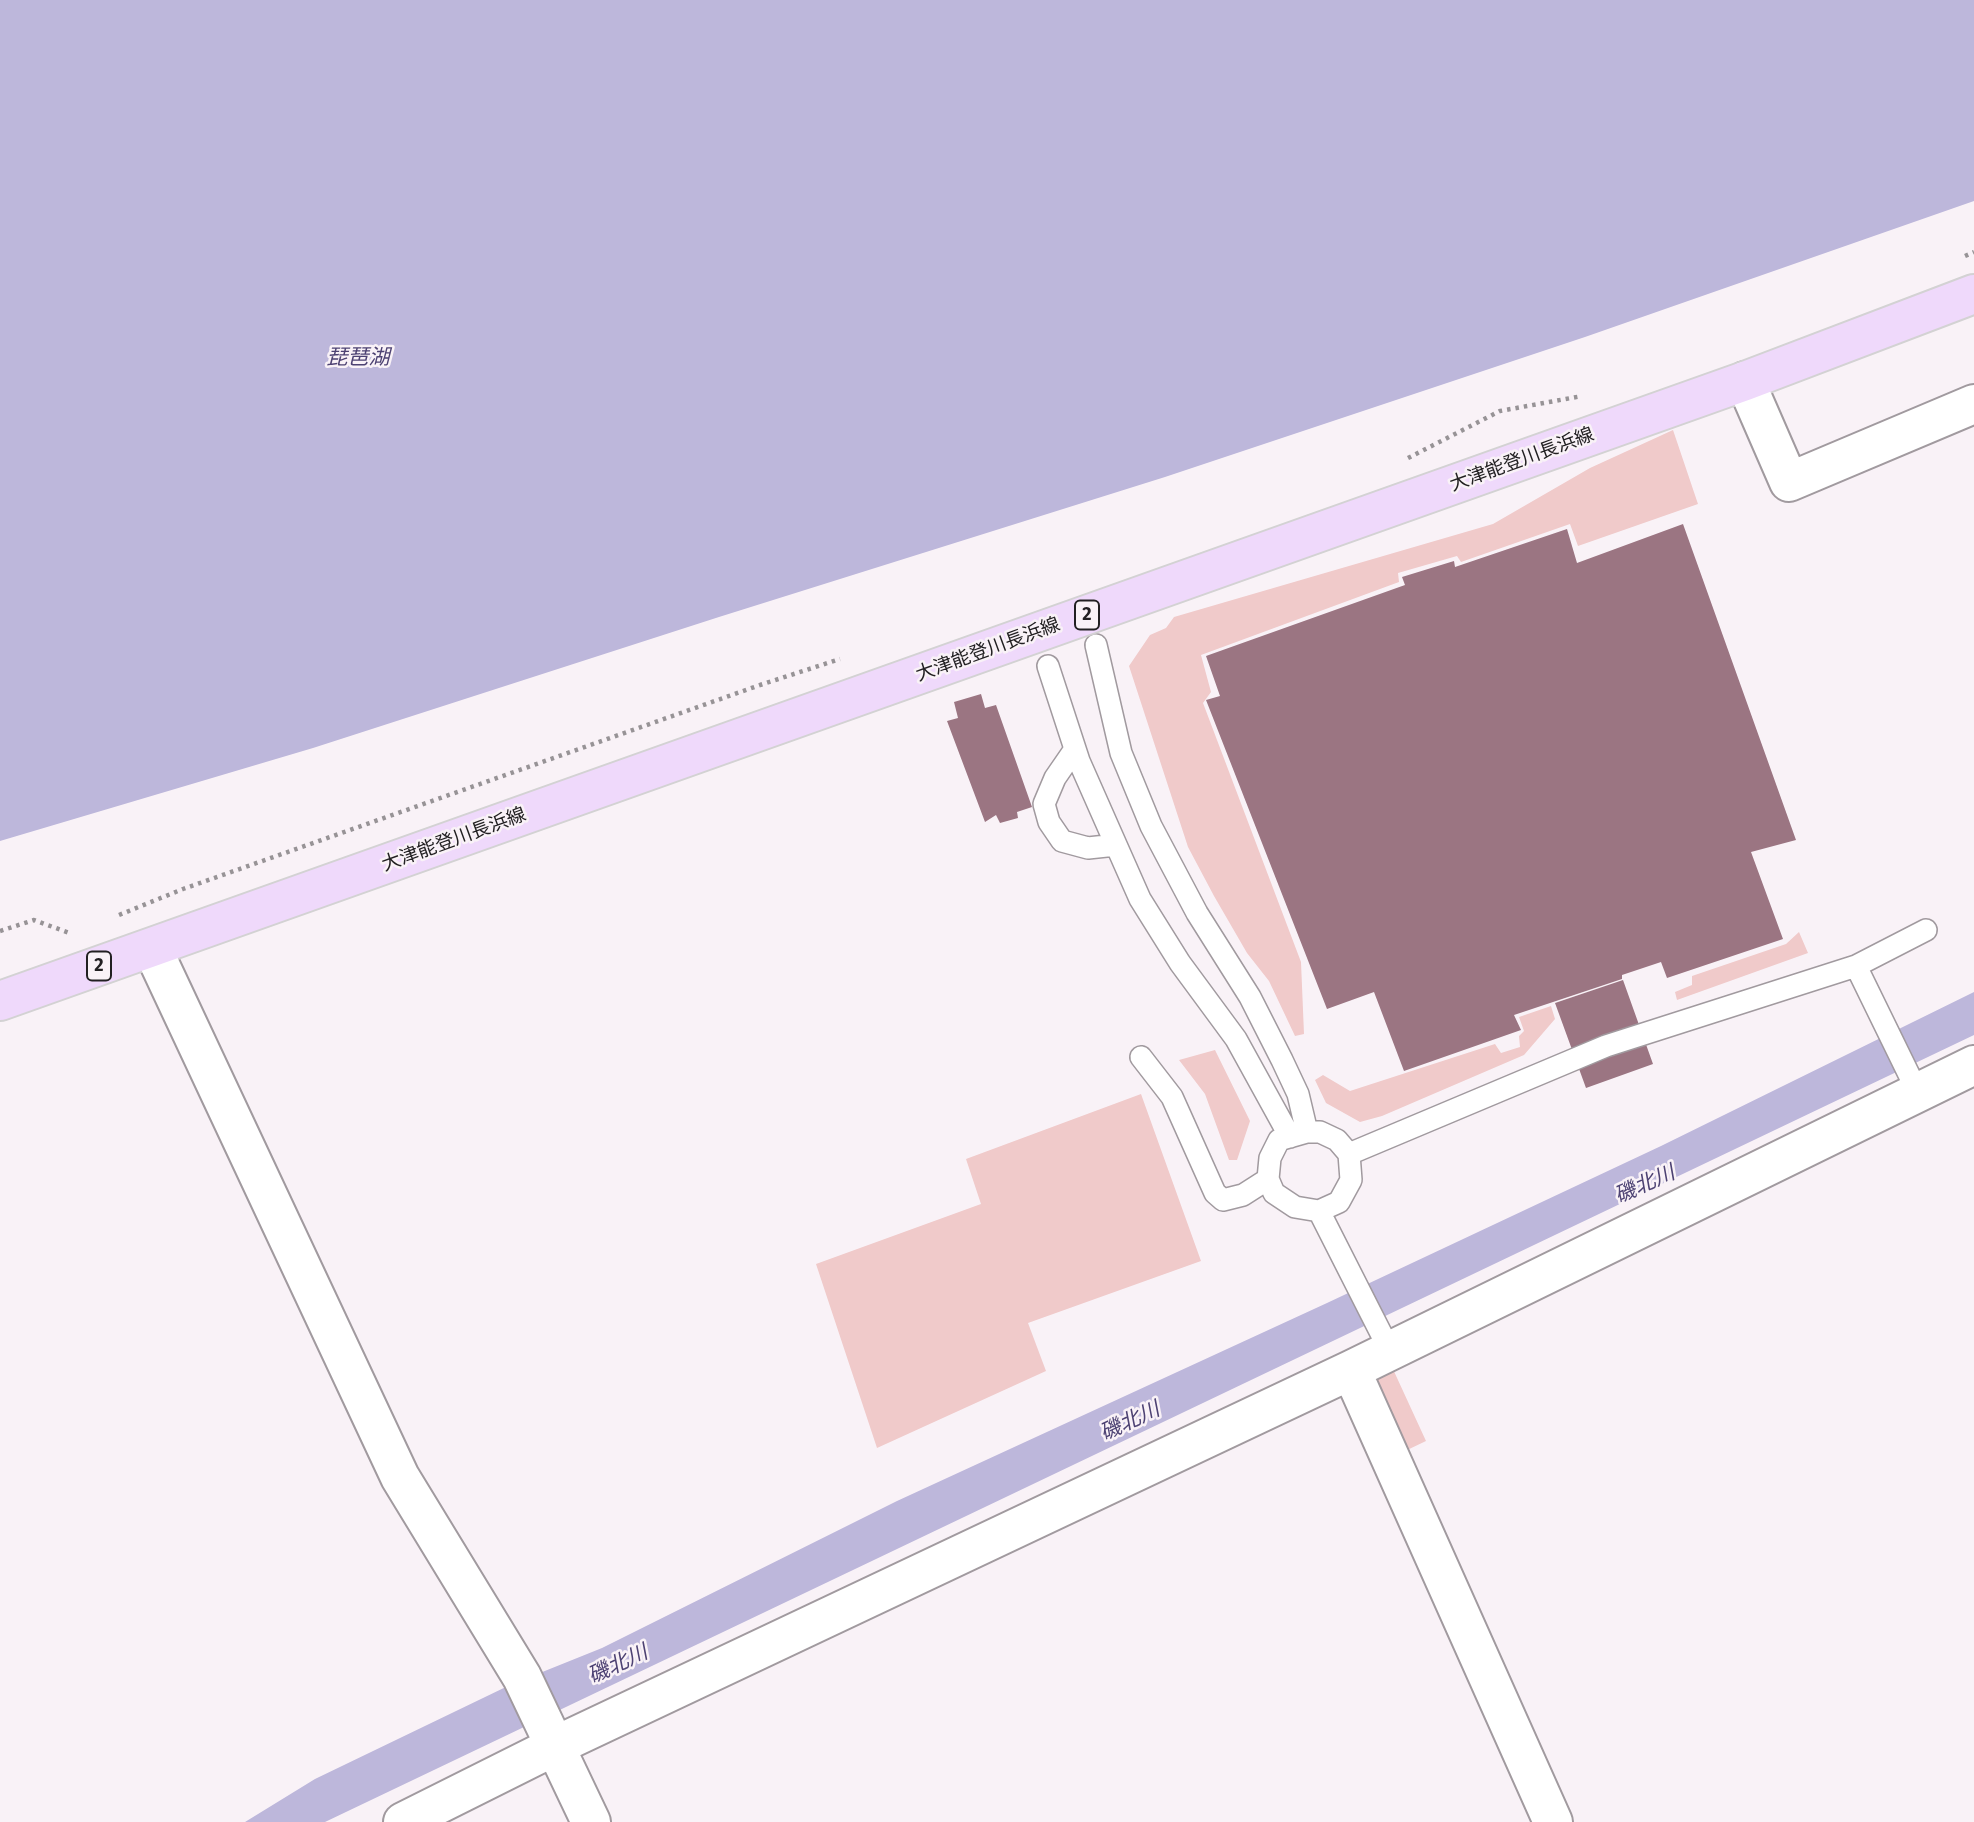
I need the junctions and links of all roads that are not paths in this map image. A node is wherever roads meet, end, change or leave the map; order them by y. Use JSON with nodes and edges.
{"nodes":[{"id":1,"x":1974,"y":294,"type":"edge"},
{"id":2,"x":1745,"y":381,"type":"junction"},
{"id":3,"x":1974,"y":404,"type":"edge"},
{"id":4,"x":1096,"y":645,"type":"dead end"},
{"id":5,"x":1048,"y":666,"type":"dead end"},
{"id":6,"x":1075,"y":749,"type":"junction"},
{"id":7,"x":1116,"y":845,"type":"junction"},
{"id":8,"x":1926,"y":930,"type":"dead end"},
{"id":9,"x":152,"y":948,"type":"junction"},
{"id":10,"x":1856,"y":966,"type":"junction"},
{"id":11,"x":0,"y":1000,"type":"edge"},
{"id":12,"x":1141,"y":1057,"type":"dead end"},
{"id":13,"x":1974,"y":1065,"type":"edge"},
{"id":14,"x":1914,"y":1085,"type":"junction"},
{"id":15,"x":1299,"y":1134,"type":"junction"},
{"id":16,"x":1349,"y":1154,"type":"junction"},
{"id":17,"x":1268,"y":1179,"type":"junction"},
{"id":18,"x":1319,"y":1211,"type":"junction"},
{"id":19,"x":1385,"y":1341,"type":"junction"},
{"id":20,"x":1351,"y":1370,"type":"junction"},
{"id":21,"x":550,"y":1735,"type":"junction"},
{"id":22,"x":403,"y":1822,"type":"edge"},
{"id":23,"x":591,"y":1822,"type":"edge"},
{"id":24,"x":1553,"y":1822,"type":"edge"}],
"edges":[{"from":1,"to":2,"type":"main road","name":"大津能登川長浜線","number":"2"},
{"from":2,"to":3,"type":"street"},
{"from":2,"to":9,"type":"main road","name":"大津能登川長浜線","number":"2"},
{"from":4,"to":15,"type":"lane"},
{"from":5,"to":6,"type":"lane"},
{"from":6,"to":7,"type":"lane"},
{"from":6,"to":7,"type":"lane"},
{"from":7,"to":15,"type":"lane"},
{"from":8,"to":10,"type":"lane"},
{"from":9,"to":11,"type":"main road","name":"大津能登川長浜線","number":"2"},
{"from":9,"to":21,"type":"street"},
{"from":10,"to":14,"type":"lane"},
{"from":10,"to":16,"type":"lane"},
{"from":12,"to":17,"type":"lane"},
{"from":13,"to":14,"type":"street"},
{"from":14,"to":19,"type":"street"},
{"from":15,"to":16,"type":"lane"},
{"from":15,"to":17,"type":"lane"},
{"from":16,"to":18,"type":"lane"},
{"from":17,"to":18,"type":"lane"},
{"from":18,"to":19,"type":"lane"},
{"from":19,"to":20,"type":"street"},
{"from":20,"to":21,"type":"street"},
{"from":20,"to":24,"type":"street"},
{"from":21,"to":22,"type":"street"},
{"from":21,"to":23,"type":"street"}]}
